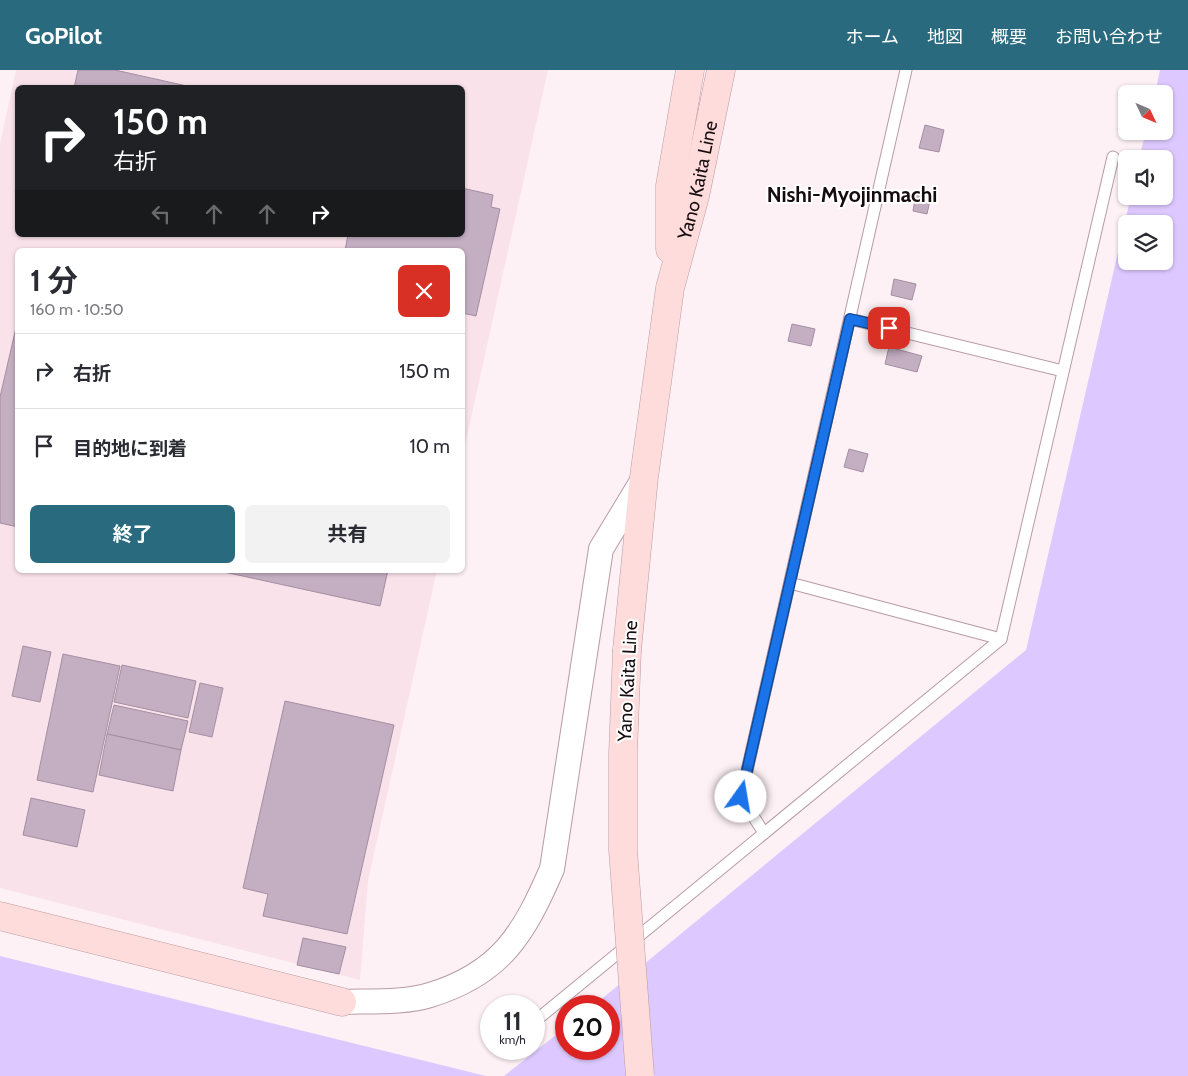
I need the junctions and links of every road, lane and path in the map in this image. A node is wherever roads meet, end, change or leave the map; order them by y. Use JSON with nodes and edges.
{"nodes":[{"id":1,"x":690,"y":70,"type":"edge"},
{"id":2,"x":721,"y":70,"type":"edge"},
{"id":3,"x":906,"y":70,"type":"edge"},
{"id":4,"x":1113,"y":157,"type":"dead end"},
{"id":5,"x":670,"y":288,"type":"junction"},
{"id":6,"x":850,"y":319,"type":"junction"},
{"id":7,"x":1063,"y":371,"type":"junction"},
{"id":8,"x":644,"y":477,"type":"junction"},
{"id":9,"x":790,"y":583,"type":"junction"},
{"id":10,"x":1001,"y":638,"type":"junction"},
{"id":11,"x":764,"y":833,"type":"junction"},
{"id":12,"x":0,"y":916,"type":"edge"},
{"id":13,"x":342,"y":1002,"type":"joint"},
{"id":14,"x":545,"y":1013,"type":"edge"},
{"id":15,"x":640,"y":1076,"type":"edge"}],
"edges":[{"from":1,"to":5,"type":"main road","name":"Yano Kaita Line"},
{"from":2,"to":5,"type":"main road","name":"Yano Kaita Line"},
{"from":3,"to":6,"type":"lane"},
{"from":4,"to":7,"type":"lane"},
{"from":5,"to":8,"type":"main road","name":"Yano Kaita Line"},
{"from":6,"to":7,"type":"lane"},
{"from":6,"to":9,"type":"lane"},
{"from":7,"to":10,"type":"lane"},
{"from":8,"to":13,"type":"street"},
{"from":8,"to":15,"type":"main road","name":"Yano Kaita Line","bridge":true},
{"from":9,"to":10,"type":"lane"},
{"from":9,"to":11,"type":"lane"},
{"from":10,"to":11,"type":"lane"},
{"from":11,"to":14,"type":"lane"},
{"from":12,"to":13,"type":"main road"}]}
